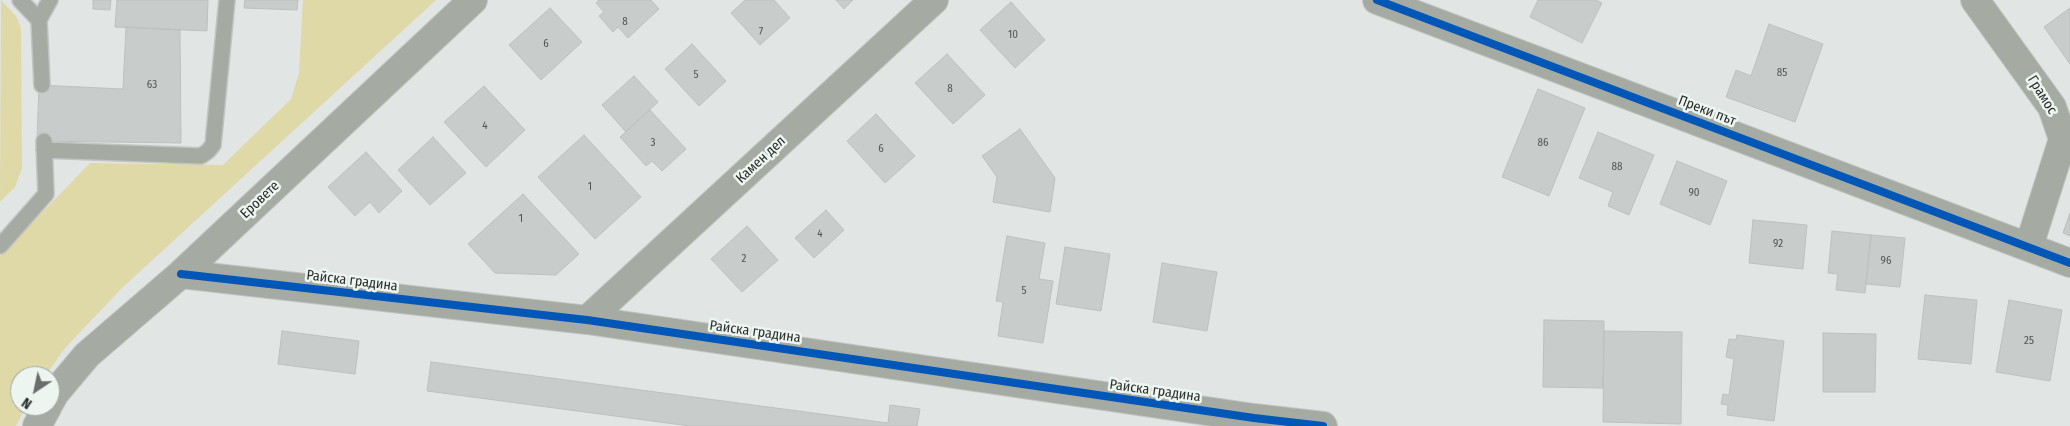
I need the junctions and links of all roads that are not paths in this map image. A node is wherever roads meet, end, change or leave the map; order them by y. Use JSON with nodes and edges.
{"nodes":[{"id":1,"x":20,"y":0,"type":"edge"},
{"id":2,"x":50,"y":0,"type":"edge"},
{"id":3,"x":227,"y":0,"type":"edge"},
{"id":4,"x":934,"y":0,"type":"edge"},
{"id":5,"x":1377,"y":0,"type":"edge"},
{"id":6,"x":1975,"y":0,"type":"edge"},
{"id":7,"x":469,"y":1,"type":"edge"},
{"id":8,"x":39,"y":20,"type":"junction"},
{"id":9,"x":42,"y":85,"type":"dead end"},
{"id":10,"x":0,"y":246,"type":"edge"},
{"id":11,"x":2029,"y":246,"type":"junction"},
{"id":12,"x":2070,"y":262,"type":"edge"},
{"id":13,"x":181,"y":274,"type":"junction"},
{"id":14,"x":587,"y":320,"type":"junction"},
{"id":15,"x":60,"y":387,"type":"edge"},
{"id":16,"x":1253,"y":422,"type":"edge"},
{"id":17,"x":1323,"y":426,"type":"edge"}],
"edges":[{"from":1,"to":8,"type":"lane"},
{"from":2,"to":8,"type":"lane"},
{"from":3,"to":10,"type":"lane"},
{"from":4,"to":14,"type":"street","name":"Камен дел"},
{"from":5,"to":11,"type":"street","name":"Преки път"},
{"from":6,"to":11,"type":"street","name":"Грамос"},
{"from":7,"to":13,"type":"street","name":"Еровете"},
{"from":8,"to":9,"type":"lane"},
{"from":11,"to":12,"type":"street"},
{"from":13,"to":14,"type":"street","name":"Райска градина"},
{"from":13,"to":15,"type":"street","name":"Еровете"},
{"from":14,"to":16,"type":"street","name":"Райска градина"},
{"from":16,"to":17,"type":"street","name":"Райска градина"}]}
